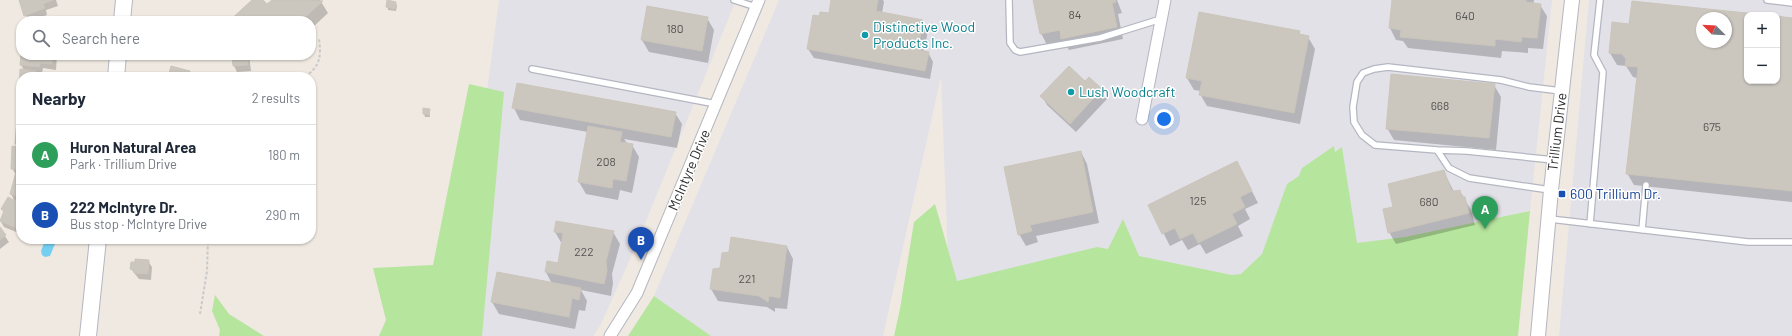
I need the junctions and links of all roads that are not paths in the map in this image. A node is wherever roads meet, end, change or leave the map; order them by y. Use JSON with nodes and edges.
{"nodes":[{"id":1,"x":124,"y":0,"type":"edge"},
{"id":2,"x":734,"y":0,"type":"edge"},
{"id":3,"x":1009,"y":0,"type":"edge"},
{"id":4,"x":1165,"y":0,"type":"edge"},
{"id":5,"x":1572,"y":0,"type":"edge"},
{"id":6,"x":1600,"y":0,"type":"edge"},
{"id":7,"x":1767,"y":0,"type":"edge"},
{"id":8,"x":758,"y":3,"type":"edge"},
{"id":9,"x":1792,"y":3,"type":"edge"},
{"id":10,"x":122,"y":16,"type":"edge"},
{"id":11,"x":1161,"y":19,"type":"junction"},
{"id":12,"x":118,"y":60,"type":"edge"},
{"id":13,"x":532,"y":69,"type":"dead end"},
{"id":14,"x":116,"y":72,"type":"edge"},
{"id":15,"x":1562,"y":91,"type":"junction"},
{"id":16,"x":717,"y":104,"type":"junction"},
{"id":17,"x":1142,"y":119,"type":"dead end"},
{"id":18,"x":1437,"y":150,"type":"junction"},
{"id":19,"x":1554,"y":160,"type":"junction"},
{"id":20,"x":1646,"y":185,"type":"dead end"},
{"id":21,"x":1551,"y":190,"type":"junction"},
{"id":22,"x":1548,"y":219,"type":"junction"},
{"id":23,"x":1590,"y":224,"type":"junction"},
{"id":24,"x":1642,"y":230,"type":"junction"},
{"id":25,"x":1792,"y":242,"type":"edge"},
{"id":26,"x":97,"y":244,"type":"edge"},
{"id":27,"x":88,"y":336,"type":"edge"},
{"id":28,"x":610,"y":336,"type":"edge"},
{"id":29,"x":1538,"y":336,"type":"edge"}],
"edges":[{"from":1,"to":10,"type":"main road"},
{"from":2,"to":8,"type":"lane"},
{"from":3,"to":11,"type":"lane"},
{"from":4,"to":11,"type":"street"},
{"from":5,"to":15,"type":"street","name":"Trillium Drive"},
{"from":6,"to":23,"type":"lane"},
{"from":7,"to":9,"type":"lane"},
{"from":8,"to":16,"type":"street","name":"McIntyre Drive"},
{"from":11,"to":17,"type":"street"},
{"from":12,"to":14,"type":"main road"},
{"from":13,"to":16,"type":"lane"},
{"from":15,"to":18,"type":"lane"},
{"from":15,"to":19,"type":"street","name":"Trillium Drive"},
{"from":16,"to":28,"type":"street","name":"McIntyre Drive"},
{"from":18,"to":19,"type":"lane"},
{"from":18,"to":21,"type":"lane"},
{"from":19,"to":21,"type":"street","name":"Trillium Drive"},
{"from":20,"to":24,"type":"lane"},
{"from":21,"to":22,"type":"street","name":"Trillium Drive"},
{"from":22,"to":23,"type":"lane"},
{"from":22,"to":29,"type":"street","name":"Trillium Drive"},
{"from":23,"to":24,"type":"lane"},
{"from":24,"to":25,"type":"lane"},
{"from":26,"to":27,"type":"main road"}]}
